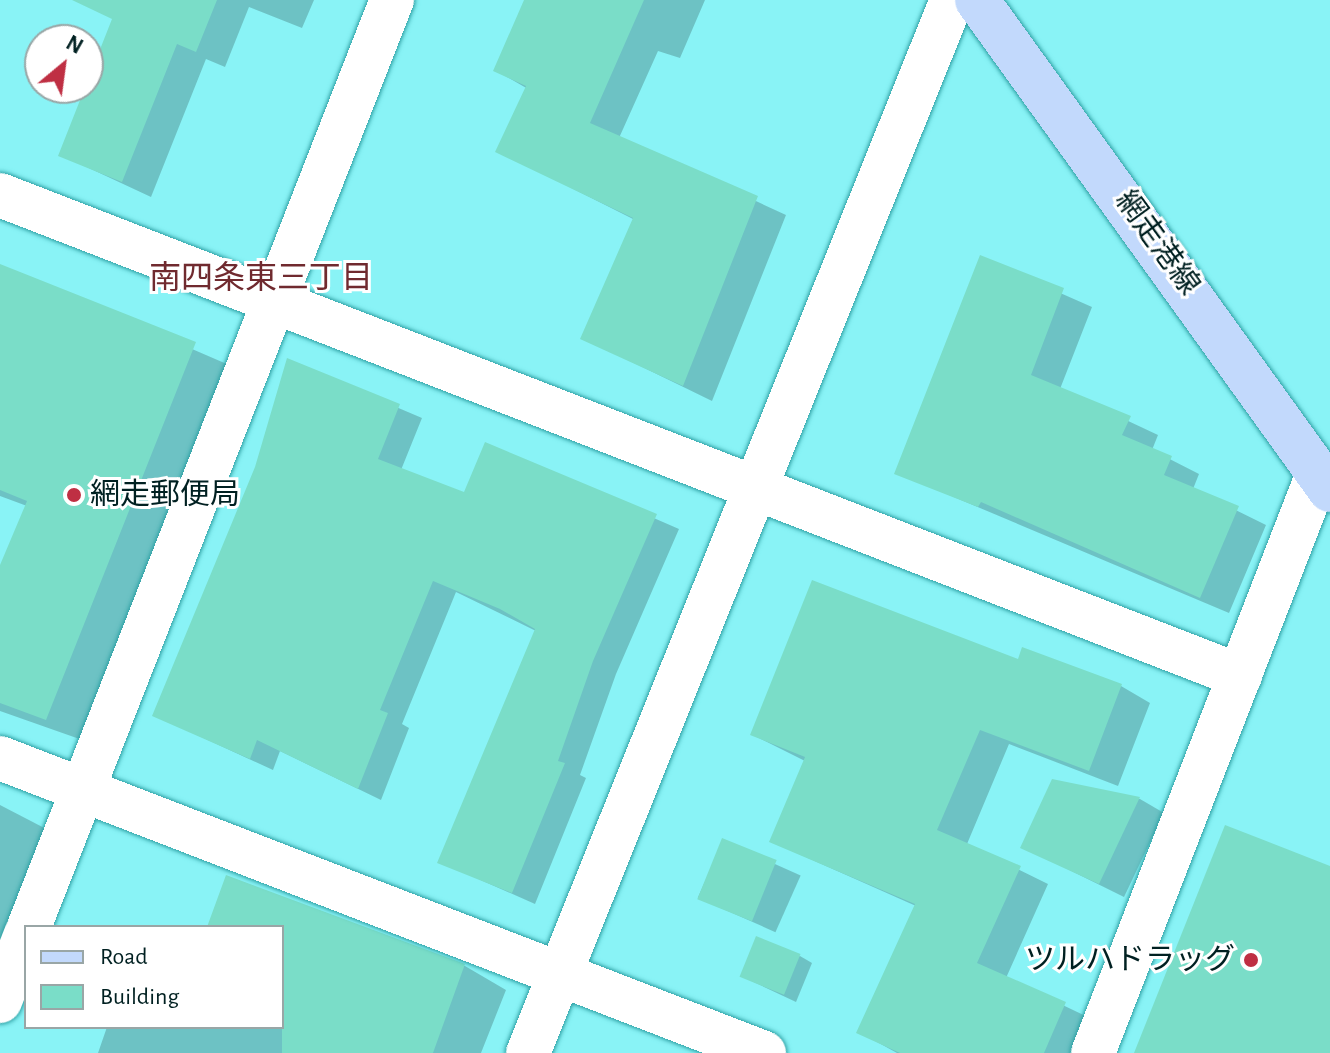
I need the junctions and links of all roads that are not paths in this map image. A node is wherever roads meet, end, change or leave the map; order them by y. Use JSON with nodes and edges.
{"nodes":[{"id":1,"x":392,"y":0,"type":"edge"},
{"id":2,"x":952,"y":0,"type":"edge"},
{"id":3,"x":977,"y":0,"type":"edge"},
{"id":4,"x":0,"y":195,"type":"edge"},
{"id":5,"x":272,"y":304,"type":"junction"},
{"id":6,"x":1324,"y":483,"type":"edge"},
{"id":7,"x":754,"y":489,"type":"junction"},
{"id":8,"x":1240,"y":676,"type":"junction"},
{"id":9,"x":0,"y":758,"type":"edge"},
{"id":10,"x":82,"y":790,"type":"junction"},
{"id":11,"x":30,"y":925,"type":"edge"},
{"id":12,"x":24,"y":939,"type":"edge"},
{"id":13,"x":560,"y":973,"type":"junction"},
{"id":14,"x":0,"y":1001,"type":"edge"},
{"id":15,"x":528,"y":1053,"type":"edge"},
{"id":16,"x":764,"y":1053,"type":"edge"},
{"id":17,"x":1093,"y":1053,"type":"edge"}],
"edges":[{"from":1,"to":5,"type":"street"},
{"from":2,"to":7,"type":"street"},
{"from":3,"to":6,"type":"main road","name":"網走港線"},
{"from":4,"to":5,"type":"street"},
{"from":5,"to":7,"type":"street"},
{"from":5,"to":10,"type":"street"},
{"from":6,"to":8,"type":"street"},
{"from":7,"to":8,"type":"street"},
{"from":7,"to":13,"type":"street"},
{"from":8,"to":17,"type":"street"},
{"from":9,"to":10,"type":"street"},
{"from":10,"to":11,"type":"street"},
{"from":10,"to":13,"type":"street"},
{"from":12,"to":14,"type":"street"},
{"from":13,"to":15,"type":"street"},
{"from":13,"to":16,"type":"street"}]}
